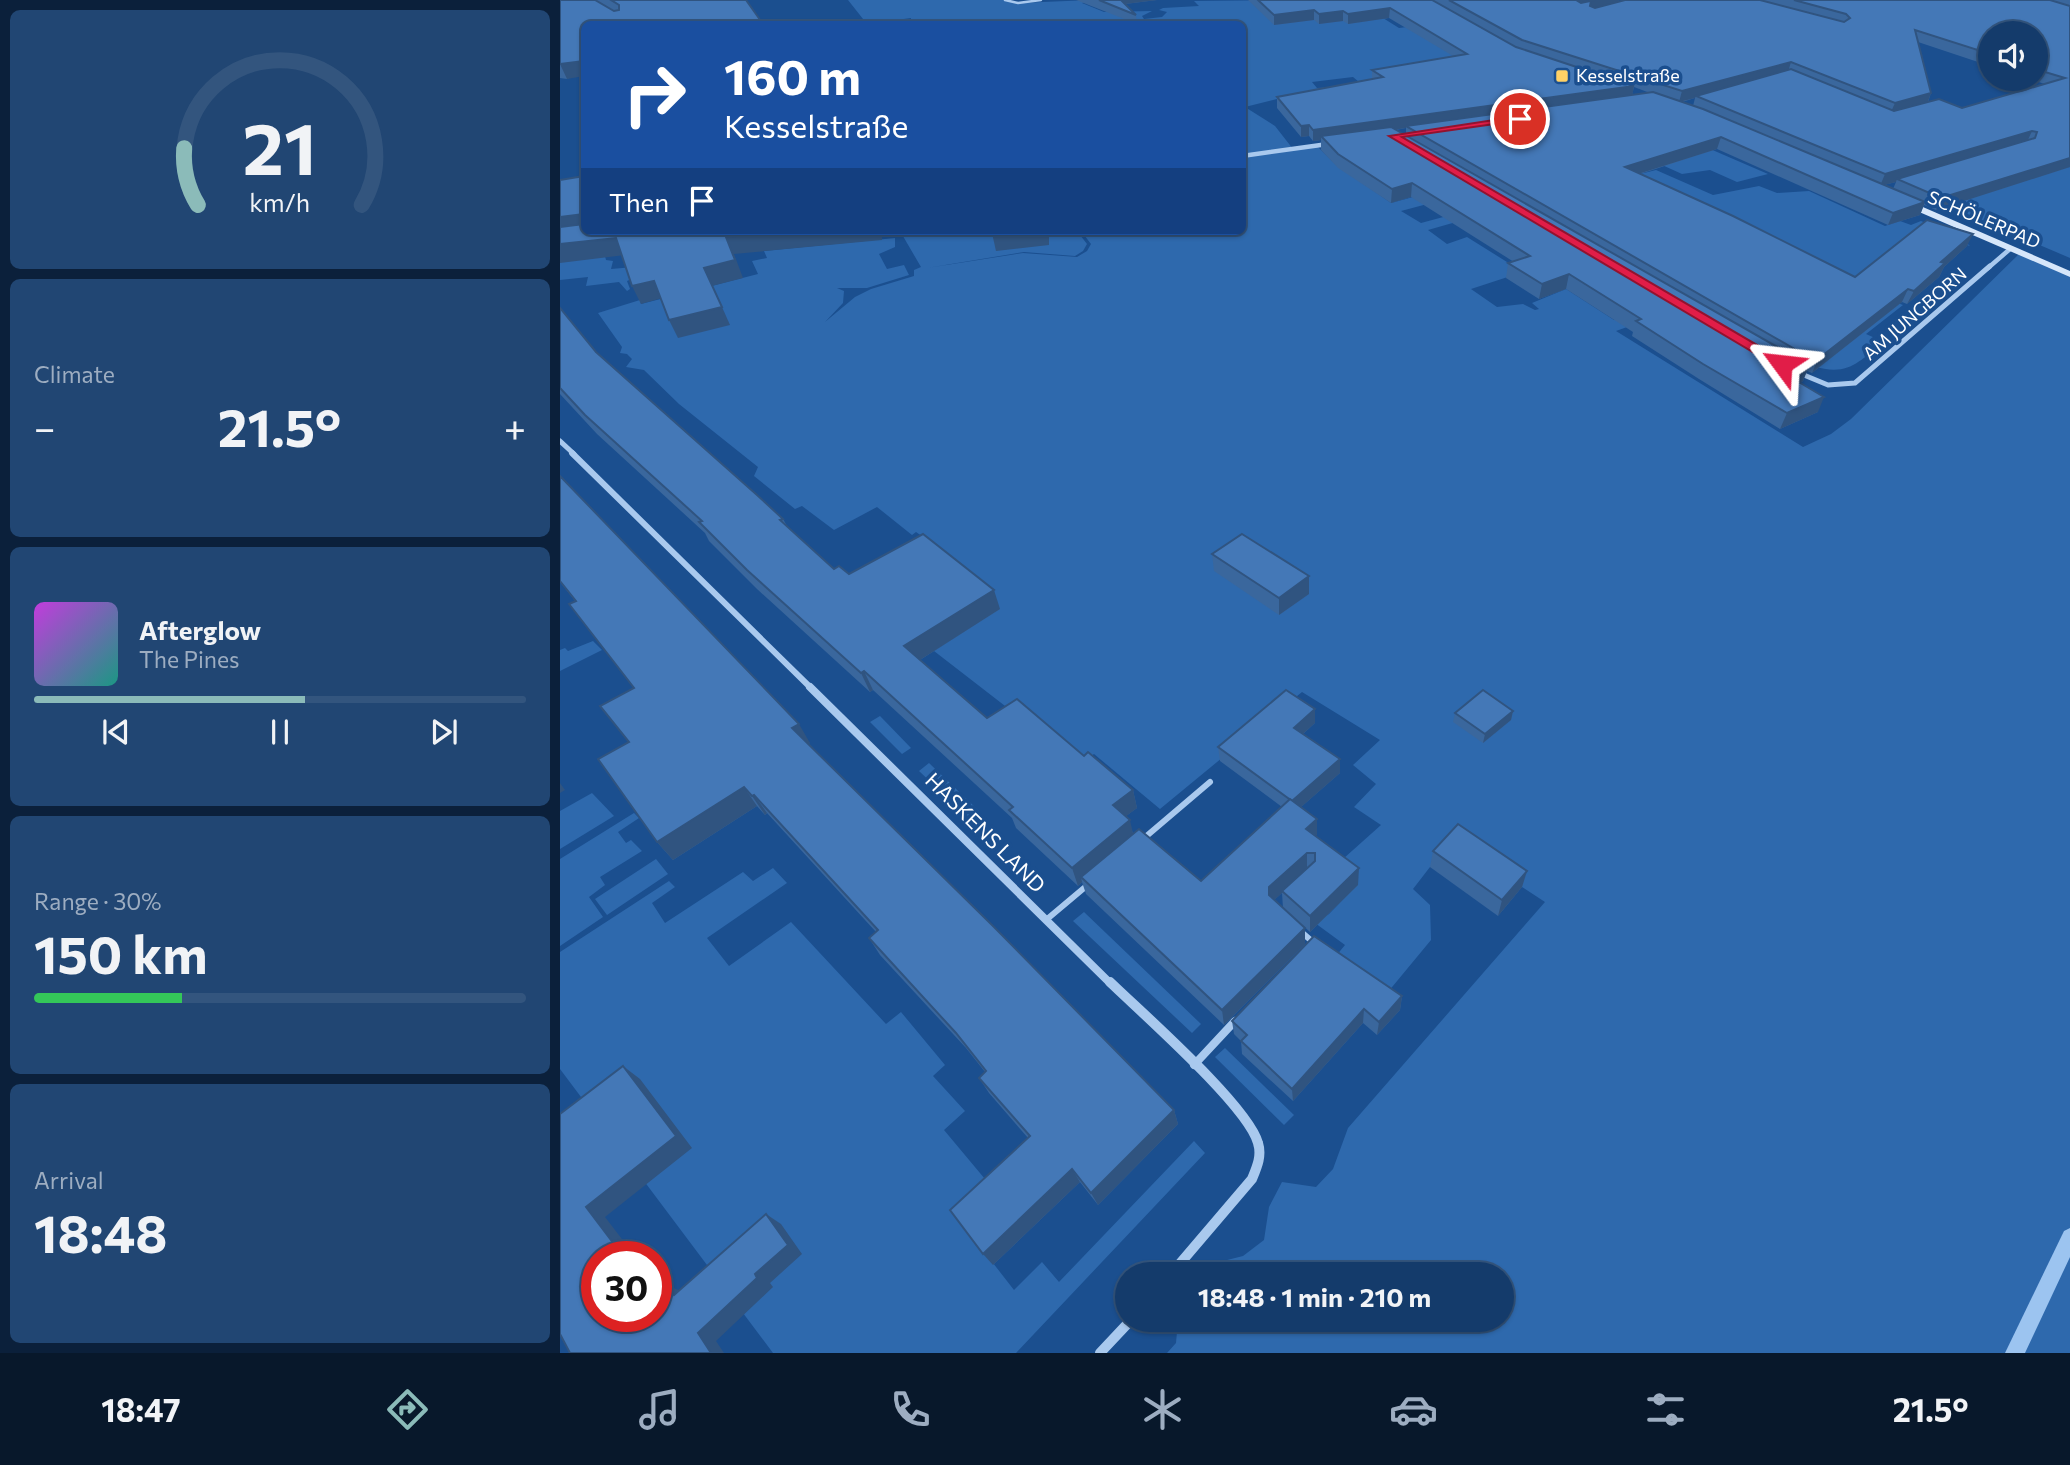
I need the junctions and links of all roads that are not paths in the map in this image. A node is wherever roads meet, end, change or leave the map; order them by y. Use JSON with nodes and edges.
{"nodes":[{"id":1,"x":1005,"y":0,"type":"edge"},
{"id":2,"x":1041,"y":0,"type":"edge"},
{"id":3,"x":1329,"y":144,"type":"edge"},
{"id":4,"x":1246,"y":155,"type":"edge"},
{"id":5,"x":1902,"y":202,"type":"edge"},
{"id":6,"x":2010,"y":249,"type":"junction"},
{"id":7,"x":2070,"y":274,"type":"edge"},
{"id":8,"x":1791,"y":369,"type":"edge"},
{"id":9,"x":560,"y":441,"type":"edge"},
{"id":10,"x":1210,"y":782,"type":"dead end"},
{"id":11,"x":1138,"y":843,"type":"edge"},
{"id":12,"x":1097,"y":877,"type":"edge"},
{"id":13,"x":1046,"y":920,"type":"junction"},
{"id":14,"x":1294,"y":926,"type":"edge"},
{"id":15,"x":1304,"y":952,"type":"edge"},
{"id":16,"x":1241,"y":1015,"type":"edge"},
{"id":17,"x":1194,"y":1066,"type":"junction"},
{"id":18,"x":1181,"y":1262,"type":"edge"},
{"id":19,"x":1119,"y":1332,"type":"edge"},
{"id":20,"x":1100,"y":1353,"type":"edge"}],
"edges":[{"from":1,"to":2,"type":"lane"},
{"from":3,"to":4,"type":"street"},
{"from":5,"to":6,"type":"street","name":"SCHÖLERPAD"},
{"from":6,"to":7,"type":"street","name":"SCHÖLERPAD"},
{"from":6,"to":8,"type":"street","name":"AM JUNGBORN"},
{"from":9,"to":13,"type":"street","name":"HASKENS LAND"},
{"from":10,"to":11,"type":"lane"},
{"from":12,"to":13,"type":"lane"},
{"from":13,"to":17,"type":"street","name":"HASKENS LAND"},
{"from":14,"to":15,"type":"lane"},
{"from":16,"to":17,"type":"lane"},
{"from":17,"to":18,"type":"street","name":"HASKENS LAND"},
{"from":19,"to":20,"type":"street"}]}
